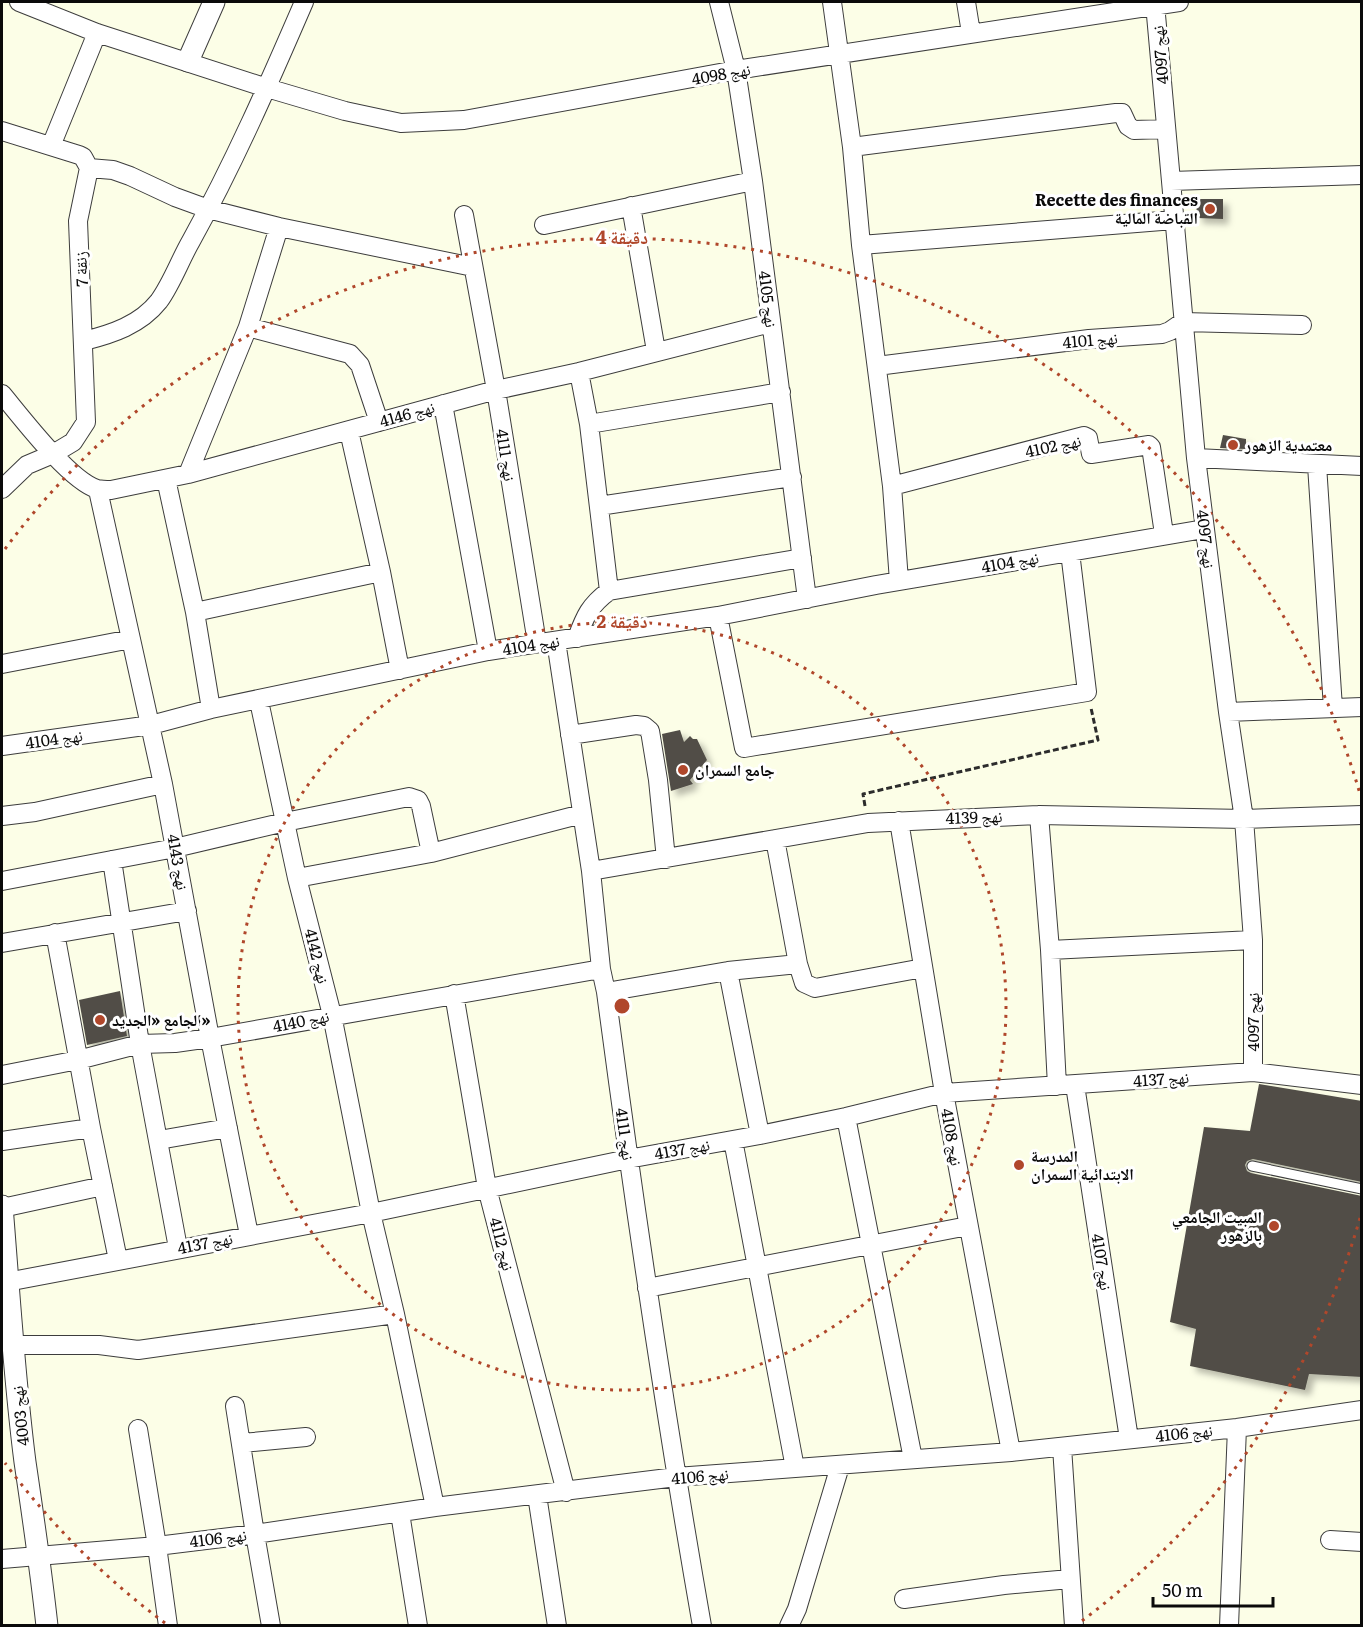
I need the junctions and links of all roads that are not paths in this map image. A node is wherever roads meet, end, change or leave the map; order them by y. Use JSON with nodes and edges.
{"nodes":[{"id":1,"x":19,"y":2,"type":"edge"},
{"id":2,"x":214,"y":2,"type":"edge"},
{"id":3,"x":304,"y":2,"type":"edge"},
{"id":4,"x":719,"y":2,"type":"edge"},
{"id":5,"x":832,"y":2,"type":"edge"},
{"id":6,"x":966,"y":2,"type":"edge"},
{"id":7,"x":1179,"y":2,"type":"edge"},
{"id":8,"x":1155,"y":4,"type":"junction"},
{"id":9,"x":1103,"y":7,"type":"edge"},
{"id":10,"x":97,"y":33,"type":"junction"},
{"id":11,"x":971,"y":33,"type":"junction"},
{"id":12,"x":840,"y":55,"type":"junction"},
{"id":13,"x":192,"y":63,"type":"junction"},
{"id":14,"x":736,"y":70,"type":"junction"},
{"id":15,"x":267,"y":88,"type":"junction"},
{"id":16,"x":1166,"y":129,"type":"junction"},
{"id":17,"x":2,"y":131,"type":"edge"},
{"id":18,"x":51,"y":146,"type":"junction"},
{"id":19,"x":852,"y":147,"type":"junction"},
{"id":20,"x":88,"y":168,"type":"junction"},
{"id":21,"x":1362,"y":175,"type":"edge"},
{"id":22,"x":1171,"y":181,"type":"junction"},
{"id":23,"x":753,"y":182,"type":"junction"},
{"id":24,"x":631,"y":207,"type":"junction"},
{"id":25,"x":208,"y":209,"type":"junction"},
{"id":26,"x":464,"y":214,"type":"dead end"},
{"id":27,"x":1174,"y":220,"type":"junction"},
{"id":28,"x":544,"y":225,"type":"dead end"},
{"id":29,"x":279,"y":227,"type":"junction"},
{"id":30,"x":861,"y":245,"type":"junction"},
{"id":31,"x":473,"y":267,"type":"junction"},
{"id":32,"x":1183,"y":322,"type":"junction"},
{"id":33,"x":771,"y":323,"type":"junction"},
{"id":34,"x":1302,"y":325,"type":"dead end"},
{"id":35,"x":248,"y":327,"type":"junction"},
{"id":36,"x":84,"y":340,"type":"junction"},
{"id":37,"x":656,"y":351,"type":"junction"},
{"id":38,"x":877,"y":366,"type":"junction"},
{"id":39,"x":579,"y":372,"type":"junction"},
{"id":40,"x":496,"y":390,"type":"junction"},
{"id":41,"x":781,"y":392,"type":"junction"},
{"id":42,"x":2,"y":394,"type":"edge"},
{"id":43,"x":443,"y":404,"type":"junction"},
{"id":44,"x":379,"y":422,"type":"junction"},
{"id":45,"x":589,"y":424,"type":"junction"},
{"id":46,"x":349,"y":431,"type":"junction"},
{"id":47,"x":53,"y":454,"type":"junction"},
{"id":48,"x":1196,"y":458,"type":"junction"},
{"id":49,"x":1317,"y":465,"type":"junction"},
{"id":50,"x":1362,"y":466,"type":"edge"},
{"id":51,"x":188,"y":474,"type":"junction"},
{"id":52,"x":792,"y":477,"type":"junction"},
{"id":53,"x":166,"y":479,"type":"junction"},
{"id":54,"x":892,"y":486,"type":"junction"},
{"id":55,"x":2,"y":489,"type":"edge"},
{"id":56,"x":98,"y":490,"type":"junction"},
{"id":57,"x":599,"y":506,"type":"junction"},
{"id":58,"x":1204,"y":529,"type":"junction"},
{"id":59,"x":1164,"y":534,"type":"junction"},
{"id":60,"x":1070,"y":552,"type":"junction"},
{"id":61,"x":802,"y":558,"type":"junction"},
{"id":62,"x":381,"y":572,"type":"junction"},
{"id":63,"x":899,"y":581,"type":"junction"},
{"id":64,"x":609,"y":591,"type":"junction"},
{"id":65,"x":807,"y":599,"type":"junction"},
{"id":66,"x":195,"y":612,"type":"junction"},
{"id":67,"x":718,"y":616,"type":"junction"},
{"id":68,"x":577,"y":638,"type":"junction"},
{"id":69,"x":131,"y":639,"type":"junction"},
{"id":70,"x":556,"y":640,"type":"junction"},
{"id":71,"x":537,"y":643,"type":"junction"},
{"id":72,"x":488,"y":651,"type":"junction"},
{"id":73,"x":2,"y":664,"type":"edge"},
{"id":74,"x":400,"y":670,"type":"junction"},
{"id":75,"x":259,"y":700,"type":"junction"},
{"id":76,"x":1362,"y":707,"type":"edge"},
{"id":77,"x":1333,"y":708,"type":"junction"},
{"id":78,"x":211,"y":709,"type":"junction"},
{"id":79,"x":1228,"y":712,"type":"junction"},
{"id":80,"x":151,"y":725,"type":"junction"},
{"id":81,"x":570,"y":735,"type":"junction"},
{"id":82,"x":2,"y":746,"type":"edge"},
{"id":83,"x":163,"y":784,"type":"junction"},
{"id":84,"x":582,"y":814,"type":"junction"},
{"id":85,"x":1039,"y":815,"type":"junction"},
{"id":86,"x":1362,"y":815,"type":"edge"},
{"id":87,"x":2,"y":816,"type":"edge"},
{"id":88,"x":1244,"y":819,"type":"junction"},
{"id":89,"x":899,"y":821,"type":"junction"},
{"id":90,"x":285,"y":822,"type":"junction"},
{"id":91,"x":775,"y":839,"type":"junction"},
{"id":92,"x":176,"y":848,"type":"junction"},
{"id":93,"x":431,"y":853,"type":"junction"},
{"id":94,"x":666,"y":859,"type":"junction"},
{"id":95,"x":112,"y":860,"type":"junction"},
{"id":96,"x":591,"y":871,"type":"junction"},
{"id":97,"x":297,"y":878,"type":"junction"},
{"id":98,"x":2,"y":881,"type":"edge"},
{"id":99,"x":186,"y":911,"type":"junction"},
{"id":100,"x":120,"y":921,"type":"junction"},
{"id":101,"x":55,"y":933,"type":"junction"},
{"id":102,"x":1253,"y":940,"type":"junction"},
{"id":103,"x":2,"y":943,"type":"edge"},
{"id":104,"x":1050,"y":950,"type":"junction"},
{"id":105,"x":798,"y":964,"type":"junction"},
{"id":106,"x":924,"y":968,"type":"junction"},
{"id":107,"x":601,"y":969,"type":"junction"},
{"id":108,"x":728,"y":971,"type":"junction"},
{"id":109,"x":606,"y":993,"type":"junction"},
{"id":110,"x":454,"y":994,"type":"junction"},
{"id":111,"x":332,"y":1015,"type":"junction"},
{"id":112,"x":210,"y":1038,"type":"junction"},
{"id":113,"x":140,"y":1044,"type":"junction"},
{"id":114,"x":78,"y":1060,"type":"junction"},
{"id":115,"x":1253,"y":1072,"type":"junction"},
{"id":116,"x":2,"y":1075,"type":"edge"},
{"id":117,"x":1066,"y":1085,"type":"junction"},
{"id":118,"x":1362,"y":1085,"type":"edge"},
{"id":119,"x":944,"y":1093,"type":"junction"},
{"id":120,"x":846,"y":1117,"type":"junction"},
{"id":121,"x":91,"y":1128,"type":"junction"},
{"id":122,"x":228,"y":1128,"type":"junction"},
{"id":123,"x":760,"y":1135,"type":"junction"},
{"id":124,"x":159,"y":1140,"type":"junction"},
{"id":125,"x":734,"y":1140,"type":"junction"},
{"id":126,"x":2,"y":1141,"type":"edge"},
{"id":127,"x":628,"y":1159,"type":"junction"},
{"id":128,"x":1252,"y":1166,"type":"dead end"},
{"id":129,"x":103,"y":1186,"type":"junction"},
{"id":130,"x":488,"y":1188,"type":"junction"},
{"id":131,"x":1362,"y":1188,"type":"edge"},
{"id":132,"x":2,"y":1207,"type":"edge"},
{"id":133,"x":371,"y":1213,"type":"junction"},
{"id":134,"x":968,"y":1226,"type":"junction"},
{"id":135,"x":249,"y":1235,"type":"junction"},
{"id":136,"x":871,"y":1244,"type":"junction"},
{"id":137,"x":178,"y":1248,"type":"junction"},
{"id":138,"x":118,"y":1260,"type":"junction"},
{"id":139,"x":757,"y":1267,"type":"junction"},
{"id":140,"x":7,"y":1282,"type":"junction"},
{"id":141,"x":647,"y":1288,"type":"junction"},
{"id":142,"x":395,"y":1314,"type":"junction"},
{"id":143,"x":12,"y":1345,"type":"junction"},
{"id":144,"x":236,"y":1406,"type":"dead end"},
{"id":145,"x":1362,"y":1410,"type":"edge"},
{"id":146,"x":1237,"y":1428,"type":"junction"},
{"id":147,"x":138,"y":1429,"type":"dead end"},
{"id":148,"x":306,"y":1437,"type":"dead end"},
{"id":149,"x":1129,"y":1439,"type":"junction"},
{"id":150,"x":242,"y":1443,"type":"junction"},
{"id":151,"x":1062,"y":1447,"type":"junction"},
{"id":152,"x":1011,"y":1452,"type":"junction"},
{"id":153,"x":913,"y":1459,"type":"junction"},
{"id":154,"x":840,"y":1466,"type":"junction"},
{"id":155,"x":795,"y":1468,"type":"junction"},
{"id":156,"x":676,"y":1477,"type":"junction"},
{"id":157,"x":566,"y":1491,"type":"junction"},
{"id":158,"x":537,"y":1495,"type":"junction"},
{"id":159,"x":435,"y":1507,"type":"junction"},
{"id":160,"x":400,"y":1513,"type":"junction"},
{"id":161,"x":255,"y":1534,"type":"junction"},
{"id":162,"x":1330,"y":1540,"type":"dead end"},
{"id":163,"x":1362,"y":1542,"type":"edge"},
{"id":164,"x":157,"y":1545,"type":"junction"},
{"id":165,"x":40,"y":1557,"type":"junction"},
{"id":166,"x":2,"y":1559,"type":"edge"},
{"id":167,"x":1070,"y":1579,"type":"junction"},
{"id":168,"x":904,"y":1599,"type":"dead end"},
{"id":169,"x":47,"y":1626,"type":"edge"},
{"id":170,"x":168,"y":1626,"type":"edge"},
{"id":171,"x":271,"y":1626,"type":"edge"},
{"id":172,"x":418,"y":1626,"type":"edge"},
{"id":173,"x":557,"y":1626,"type":"edge"},
{"id":174,"x":702,"y":1626,"type":"edge"},
{"id":175,"x":789,"y":1626,"type":"edge"},
{"id":176,"x":1074,"y":1626,"type":"edge"},
{"id":177,"x":1229,"y":1626,"type":"edge"}],
"edges":[{"from":1,"to":10,"type":"street","name":"نهج 4098"},
{"from":2,"to":13,"type":"street"},
{"from":3,"to":15,"type":"street"},
{"from":4,"to":14,"type":"street","name":"نهج 4105"},
{"from":5,"to":12,"type":"street"},
{"from":6,"to":11,"type":"street"},
{"from":7,"to":8,"type":"street","name":"نهج 4098"},
{"from":8,"to":9,"type":"street","name":"نهج 4098"},
{"from":8,"to":16,"type":"street","name":"نهج 4097"},
{"from":9,"to":11,"type":"street","name":"نهج 4098"},
{"from":10,"to":13,"type":"street","name":"نهج 4098"},
{"from":10,"to":18,"type":"street"},
{"from":11,"to":12,"type":"street","name":"نهج 4098"},
{"from":12,"to":14,"type":"street","name":"نهج 4098"},
{"from":12,"to":19,"type":"street"},
{"from":13,"to":15,"type":"street","name":"نهج 4098"},
{"from":14,"to":15,"type":"street","name":"نهج 4098"},
{"from":14,"to":23,"type":"street","name":"نهج 4105"},
{"from":15,"to":25,"type":"street"},
{"from":16,"to":19,"type":"street"},
{"from":16,"to":22,"type":"street","name":"نهج 4097"},
{"from":17,"to":18,"type":"street"},
{"from":18,"to":20,"type":"street"},
{"from":19,"to":30,"type":"street"},
{"from":20,"to":25,"type":"street"},
{"from":20,"to":36,"type":"street","name":"زنقة 7"},
{"from":21,"to":22,"type":"street"},
{"from":22,"to":27,"type":"street","name":"نهج 4097"},
{"from":23,"to":24,"type":"street"},
{"from":23,"to":33,"type":"street","name":"نهج 4105"},
{"from":24,"to":28,"type":"street"},
{"from":24,"to":37,"type":"street"},
{"from":25,"to":29,"type":"street"},
{"from":25,"to":36,"type":"street"},
{"from":26,"to":31,"type":"street","name":"نهج 4111"},
{"from":27,"to":30,"type":"street"},
{"from":27,"to":32,"type":"street","name":"نهج 4097"},
{"from":29,"to":31,"type":"street"},
{"from":29,"to":35,"type":"street"},
{"from":30,"to":38,"type":"street"},
{"from":31,"to":40,"type":"street","name":"نهج 4111"},
{"from":32,"to":34,"type":"street","name":"نهج 4101"},
{"from":32,"to":38,"type":"street","name":"نهج 4101"},
{"from":32,"to":48,"type":"street","name":"نهج 4097"},
{"from":33,"to":37,"type":"street","name":"نهج 4146"},
{"from":33,"to":41,"type":"street","name":"نهج 4105"},
{"from":35,"to":44,"type":"street"},
{"from":35,"to":51,"type":"street"},
{"from":36,"to":47,"type":"street","name":"زنقة 7"},
{"from":37,"to":39,"type":"street","name":"نهج 4146"},
{"from":38,"to":54,"type":"street"},
{"from":39,"to":40,"type":"street","name":"نهج 4146"},
{"from":39,"to":45,"type":"street"},
{"from":40,"to":43,"type":"street","name":"نهج 4146"},
{"from":40,"to":71,"type":"street","name":"نهج 4111"},
{"from":41,"to":45,"type":"street"},
{"from":41,"to":52,"type":"street","name":"نهج 4105"},
{"from":42,"to":47,"type":"street"},
{"from":43,"to":44,"type":"street","name":"نهج 4146"},
{"from":43,"to":72,"type":"street"},
{"from":44,"to":46,"type":"street","name":"نهج 4146"},
{"from":45,"to":57,"type":"street"},
{"from":46,"to":51,"type":"street","name":"نهج 4146"},
{"from":46,"to":62,"type":"street"},
{"from":47,"to":55,"type":"street","name":"زنقة 7"},
{"from":47,"to":56,"type":"street"},
{"from":48,"to":49,"type":"street"},
{"from":48,"to":58,"type":"street","name":"نهج 4097"},
{"from":49,"to":50,"type":"street"},
{"from":49,"to":77,"type":"street"},
{"from":51,"to":53,"type":"street","name":"نهج 4146"},
{"from":52,"to":57,"type":"street"},
{"from":52,"to":61,"type":"street","name":"نهج 4105"},
{"from":53,"to":56,"type":"street","name":"نهج 4146"},
{"from":53,"to":66,"type":"street"},
{"from":54,"to":59,"type":"street","name":"نهج 4102"},
{"from":54,"to":63,"type":"street"},
{"from":56,"to":69,"type":"street","name":"نهج 4143"},
{"from":57,"to":64,"type":"street"},
{"from":58,"to":59,"type":"street","name":"نهج 4104"},
{"from":58,"to":79,"type":"street","name":"نهج 4097"},
{"from":59,"to":60,"type":"street","name":"نهج 4104"},
{"from":60,"to":63,"type":"street","name":"نهج 4104"},
{"from":60,"to":67,"type":"street"},
{"from":61,"to":64,"type":"street"},
{"from":61,"to":65,"type":"street","name":"نهج 4105"},
{"from":62,"to":66,"type":"street"},
{"from":62,"to":74,"type":"street"},
{"from":63,"to":65,"type":"street","name":"نهج 4104"},
{"from":64,"to":68,"type":"street"},
{"from":65,"to":67,"type":"street","name":"نهج 4104"},
{"from":66,"to":78,"type":"street"},
{"from":67,"to":68,"type":"street","name":"نهج 4104"},
{"from":68,"to":70,"type":"street","name":"نهج 4104"},
{"from":69,"to":73,"type":"street"},
{"from":69,"to":80,"type":"street","name":"نهج 4143"},
{"from":70,"to":71,"type":"street","name":"نهج 4104"},
{"from":70,"to":81,"type":"street","name":"نهج 4111"},
{"from":71,"to":72,"type":"street","name":"نهج 4104"},
{"from":72,"to":74,"type":"street","name":"نهج 4104"},
{"from":74,"to":75,"type":"street","name":"نهج 4104"},
{"from":75,"to":78,"type":"street","name":"نهج 4104"},
{"from":75,"to":90,"type":"street","name":"نهج 4142"},
{"from":76,"to":77,"type":"street"},
{"from":77,"to":79,"type":"street"},
{"from":78,"to":80,"type":"street","name":"نهج 4104"},
{"from":79,"to":88,"type":"street","name":"نهج 4097"},
{"from":80,"to":82,"type":"street","name":"نهج 4104"},
{"from":80,"to":83,"type":"street","name":"نهج 4143"},
{"from":81,"to":84,"type":"street","name":"نهج 4111"},
{"from":81,"to":94,"type":"street"},
{"from":83,"to":87,"type":"street"},
{"from":83,"to":92,"type":"street","name":"نهج 4143"},
{"from":84,"to":93,"type":"street"},
{"from":84,"to":96,"type":"street","name":"نهج 4111"},
{"from":85,"to":88,"type":"street","name":"نهج 4139"},
{"from":85,"to":89,"type":"street","name":"نهج 4139"},
{"from":85,"to":104,"type":"street","name":"نهج 4107"},
{"from":86,"to":88,"type":"street","name":"نهج 4139"},
{"from":88,"to":102,"type":"street","name":"نهج 4097"},
{"from":89,"to":91,"type":"street","name":"نهج 4139"},
{"from":89,"to":106,"type":"street","name":"نهج 4108"},
{"from":90,"to":92,"type":"street"},
{"from":90,"to":93,"type":"street"},
{"from":90,"to":97,"type":"street","name":"نهج 4142"},
{"from":91,"to":94,"type":"street","name":"نهج 4139"},
{"from":91,"to":105,"type":"street"},
{"from":92,"to":95,"type":"street"},
{"from":92,"to":99,"type":"street","name":"نهج 4143"},
{"from":93,"to":97,"type":"street"},
{"from":94,"to":96,"type":"street","name":"نهج 4139"},
{"from":95,"to":98,"type":"street"},
{"from":95,"to":100,"type":"street"},
{"from":96,"to":107,"type":"street","name":"نهج 4111"},
{"from":97,"to":111,"type":"street","name":"نهج 4142"},
{"from":99,"to":100,"type":"street"},
{"from":99,"to":112,"type":"street","name":"نهج 4143"},
{"from":100,"to":101,"type":"street"},
{"from":100,"to":113,"type":"street"},
{"from":101,"to":103,"type":"street"},
{"from":101,"to":114,"type":"street"},
{"from":102,"to":104,"type":"street"},
{"from":102,"to":115,"type":"street","name":"نهج 4097"},
{"from":104,"to":117,"type":"street","name":"نهج 4107"},
{"from":105,"to":106,"type":"street"},
{"from":105,"to":108,"type":"street"},
{"from":106,"to":119,"type":"street","name":"نهج 4108"},
{"from":107,"to":109,"type":"street","name":"نهج 4111"},
{"from":107,"to":110,"type":"street","name":"نهج 4140"},
{"from":108,"to":109,"type":"street"},
{"from":108,"to":123,"type":"street"},
{"from":109,"to":127,"type":"street","name":"نهج 4111"},
{"from":110,"to":111,"type":"street","name":"نهج 4140"},
{"from":110,"to":130,"type":"street","name":"نهج 4112"},
{"from":111,"to":112,"type":"street","name":"نهج 4140"},
{"from":111,"to":133,"type":"street","name":"نهج 4142"},
{"from":112,"to":113,"type":"street","name":"نهج 4140"},
{"from":112,"to":122,"type":"street","name":"نهج 4143"},
{"from":113,"to":114,"type":"street","name":"نهج 4140"},
{"from":113,"to":124,"type":"street"},
{"from":114,"to":116,"type":"street","name":"نهج 4140"},
{"from":114,"to":121,"type":"street"},
{"from":115,"to":117,"type":"street","name":"نهج 4137"},
{"from":115,"to":118,"type":"street","name":"نهج 4137"},
{"from":117,"to":119,"type":"street","name":"نهج 4137"},
{"from":117,"to":149,"type":"street","name":"نهج 4107"},
{"from":119,"to":120,"type":"street","name":"نهج 4137"},
{"from":119,"to":134,"type":"street","name":"نهج 4108"},
{"from":120,"to":123,"type":"street","name":"نهج 4137"},
{"from":120,"to":136,"type":"street"},
{"from":121,"to":126,"type":"street"},
{"from":121,"to":129,"type":"street"},
{"from":122,"to":124,"type":"street"},
{"from":122,"to":135,"type":"street","name":"نهج 4143"},
{"from":123,"to":125,"type":"street","name":"نهج 4137"},
{"from":124,"to":137,"type":"street"},
{"from":125,"to":127,"type":"street","name":"نهج 4137"},
{"from":125,"to":139,"type":"street"},
{"from":127,"to":130,"type":"street","name":"نهج 4137"},
{"from":127,"to":141,"type":"street","name":"نهج 4111"},
{"from":128,"to":131,"type":"lane"},
{"from":129,"to":132,"type":"street"},
{"from":129,"to":138,"type":"street"},
{"from":130,"to":133,"type":"street","name":"نهج 4137"},
{"from":130,"to":157,"type":"street","name":"نهج 4112"},
{"from":132,"to":140,"type":"street","name":"نهج 4003"},
{"from":133,"to":135,"type":"street","name":"نهج 4137"},
{"from":133,"to":142,"type":"street","name":"نهج 4142"},
{"from":134,"to":136,"type":"street"},
{"from":134,"to":152,"type":"street","name":"نهج 4108"},
{"from":135,"to":137,"type":"street","name":"نهج 4137"},
{"from":136,"to":139,"type":"street"},
{"from":136,"to":153,"type":"street"},
{"from":137,"to":138,"type":"street","name":"نهج 4137"},
{"from":138,"to":140,"type":"street","name":"نهج 4137"},
{"from":139,"to":141,"type":"street"},
{"from":139,"to":155,"type":"street"},
{"from":140,"to":143,"type":"street","name":"نهج 4003"},
{"from":141,"to":156,"type":"street","name":"نهج 4111"},
{"from":142,"to":143,"type":"street"},
{"from":142,"to":159,"type":"street","name":"نهج 4142"},
{"from":143,"to":165,"type":"street","name":"نهج 4003"},
{"from":144,"to":150,"type":"street"},
{"from":145,"to":146,"type":"street","name":"نهج 4106"},
{"from":146,"to":149,"type":"street","name":"نهج 4106"},
{"from":146,"to":177,"type":"street"},
{"from":147,"to":164,"type":"street"},
{"from":148,"to":150,"type":"street"},
{"from":149,"to":151,"type":"street","name":"نهج 4106"},
{"from":150,"to":161,"type":"street"},
{"from":151,"to":152,"type":"street","name":"نهج 4106"},
{"from":151,"to":167,"type":"street"},
{"from":152,"to":153,"type":"street","name":"نهج 4106"},
{"from":153,"to":154,"type":"street","name":"نهج 4106"},
{"from":154,"to":155,"type":"street","name":"نهج 4106"},
{"from":154,"to":175,"type":"street"},
{"from":155,"to":156,"type":"street","name":"نهج 4106"},
{"from":156,"to":157,"type":"street","name":"نهج 4106"},
{"from":156,"to":174,"type":"street","name":"نهج 4111"},
{"from":157,"to":158,"type":"street","name":"نهج 4106"},
{"from":158,"to":159,"type":"street","name":"نهج 4106"},
{"from":158,"to":173,"type":"street"},
{"from":159,"to":160,"type":"street","name":"نهج 4106"},
{"from":160,"to":161,"type":"street","name":"نهج 4106"},
{"from":160,"to":172,"type":"street"},
{"from":161,"to":164,"type":"street","name":"نهج 4106"},
{"from":161,"to":171,"type":"street"},
{"from":162,"to":163,"type":"street"},
{"from":164,"to":165,"type":"street","name":"نهج 4106"},
{"from":164,"to":170,"type":"street"},
{"from":165,"to":166,"type":"street","name":"نهج 4106"},
{"from":165,"to":169,"type":"street","name":"نهج 4003"},
{"from":167,"to":168,"type":"street"},
{"from":167,"to":176,"type":"street"}]}
